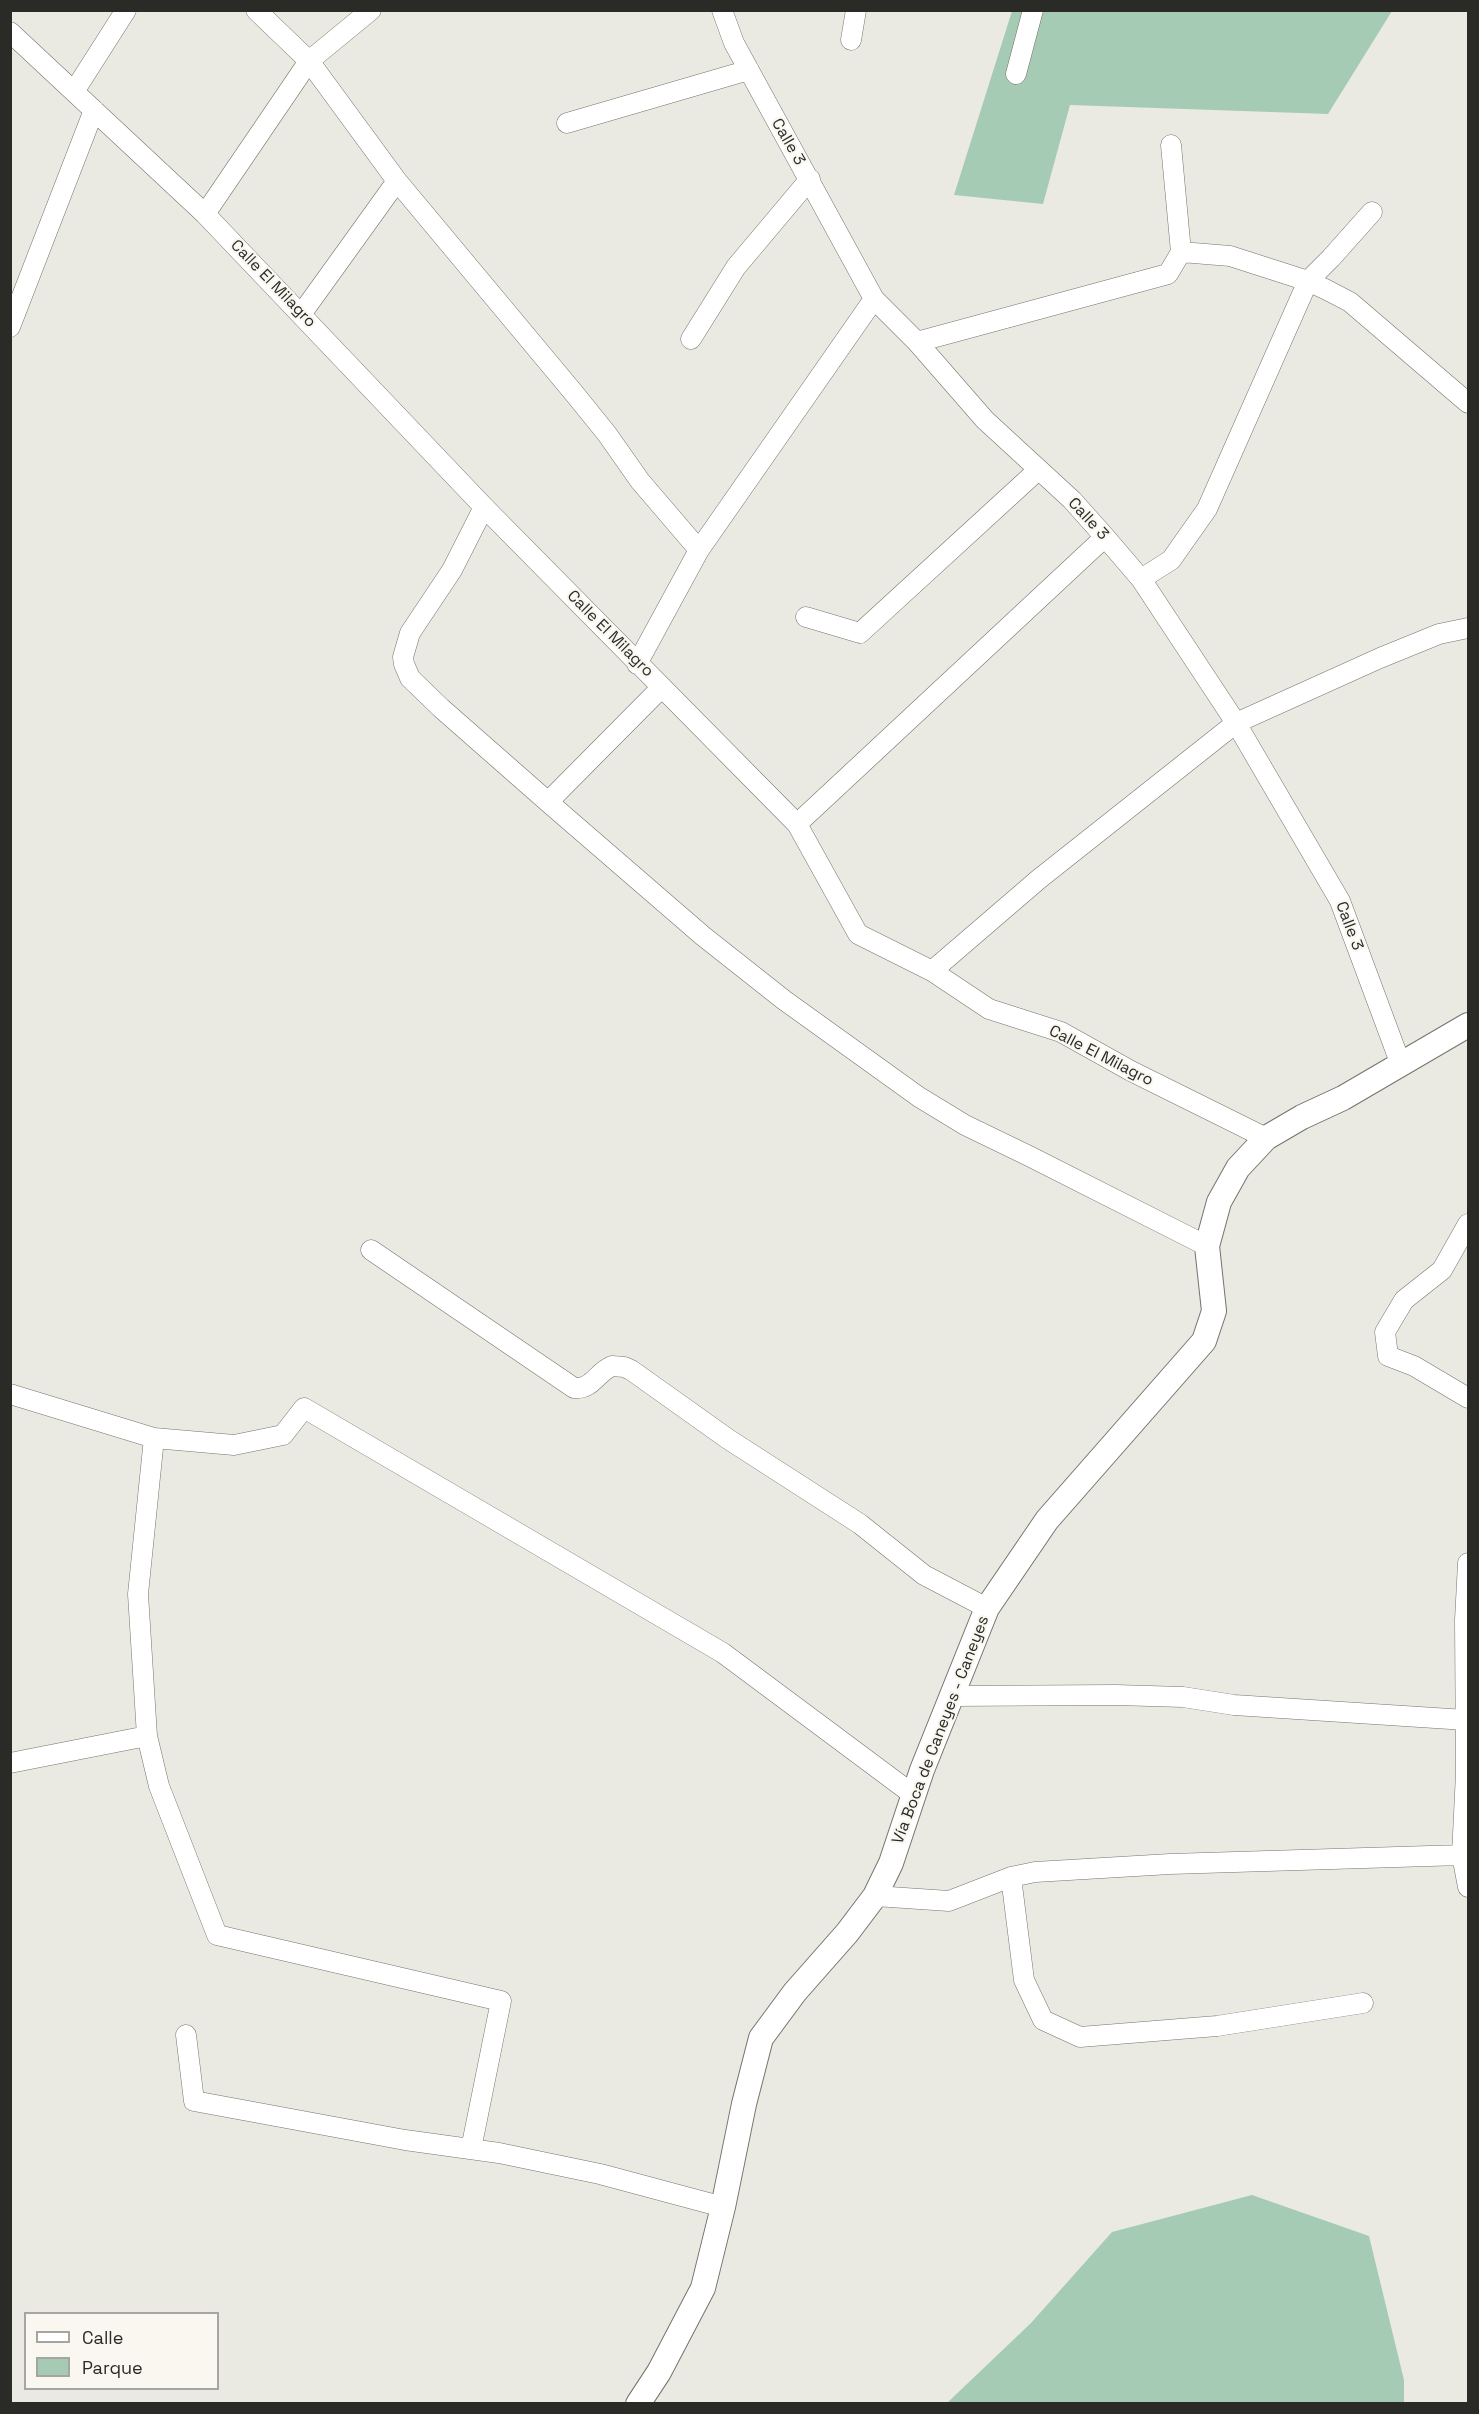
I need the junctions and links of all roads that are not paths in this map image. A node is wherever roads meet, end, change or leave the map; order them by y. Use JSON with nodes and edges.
{"nodes":[{"id":1,"x":126,"y":10,"type":"edge"},
{"id":2,"x":256,"y":10,"type":"edge"},
{"id":3,"x":371,"y":10,"type":"edge"},
{"id":4,"x":722,"y":10,"type":"edge"},
{"id":5,"x":856,"y":10,"type":"edge"},
{"id":6,"x":1033,"y":10,"type":"edge"},
{"id":7,"x":10,"y":32,"type":"edge"},
{"id":8,"x":851,"y":40,"type":"dead end"},
{"id":9,"x":309,"y":62,"type":"junction"},
{"id":10,"x":749,"y":70,"type":"junction"},
{"id":11,"x":1016,"y":74,"type":"dead end"},
{"id":12,"x":75,"y":90,"type":"junction"},
{"id":13,"x":94,"y":110,"type":"junction"},
{"id":14,"x":567,"y":123,"type":"dead end"},
{"id":15,"x":1171,"y":145,"type":"dead end"},
{"id":16,"x":810,"y":179,"type":"junction"},
{"id":17,"x":397,"y":181,"type":"junction"},
{"id":18,"x":1372,"y":212,"type":"dead end"},
{"id":19,"x":205,"y":214,"type":"junction"},
{"id":20,"x":1181,"y":252,"type":"junction"},
{"id":21,"x":1308,"y":281,"type":"junction"},
{"id":22,"x":874,"y":299,"type":"junction"},
{"id":23,"x":302,"y":313,"type":"junction"},
{"id":24,"x":10,"y":327,"type":"edge"},
{"id":25,"x":691,"y":339,"type":"dead end"},
{"id":26,"x":917,"y":342,"type":"junction"},
{"id":27,"x":1468,"y":403,"type":"edge"},
{"id":28,"x":1038,"y":470,"type":"junction"},
{"id":29,"x":484,"y":507,"type":"junction"},
{"id":30,"x":1105,"y":537,"type":"junction"},
{"id":31,"x":699,"y":550,"type":"junction"},
{"id":32,"x":1141,"y":579,"type":"junction"},
{"id":33,"x":806,"y":617,"type":"dead end"},
{"id":34,"x":1468,"y":628,"type":"edge"},
{"id":35,"x":637,"y":664,"type":"junction"},
{"id":36,"x":662,"y":687,"type":"junction"},
{"id":37,"x":1236,"y":723,"type":"junction"},
{"id":38,"x":548,"y":802,"type":"junction"},
{"id":39,"x":797,"y":824,"type":"junction"},
{"id":40,"x":932,"y":971,"type":"junction"},
{"id":41,"x":1468,"y":1025,"type":"edge"},
{"id":42,"x":1401,"y":1065,"type":"junction"},
{"id":43,"x":1266,"y":1138,"type":"junction"},
{"id":44,"x":1468,"y":1224,"type":"edge"},
{"id":45,"x":1207,"y":1246,"type":"junction"},
{"id":46,"x":371,"y":1250,"type":"dead end"},
{"id":47,"x":10,"y":1394,"type":"edge"},
{"id":48,"x":1468,"y":1398,"type":"edge"},
{"id":49,"x":154,"y":1438,"type":"junction"},
{"id":50,"x":1468,"y":1563,"type":"edge"},
{"id":51,"x":987,"y":1608,"type":"junction"},
{"id":52,"x":950,"y":1696,"type":"junction"},
{"id":53,"x":1466,"y":1720,"type":"junction"},
{"id":54,"x":147,"y":1736,"type":"junction"},
{"id":55,"x":10,"y":1762,"type":"edge"},
{"id":56,"x":915,"y":1796,"type":"junction"},
{"id":57,"x":1462,"y":1855,"type":"junction"},
{"id":58,"x":1011,"y":1877,"type":"junction"},
{"id":59,"x":1468,"y":1887,"type":"edge"},
{"id":60,"x":875,"y":1896,"type":"junction"},
{"id":61,"x":1363,"y":2003,"type":"dead end"},
{"id":62,"x":186,"y":2035,"type":"dead end"},
{"id":63,"x":471,"y":2149,"type":"junction"},
{"id":64,"x":723,"y":2207,"type":"junction"},
{"id":65,"x":638,"y":2403,"type":"edge"}],
"edges":[{"from":1,"to":12,"type":"street"},
{"from":2,"to":9,"type":"street"},
{"from":3,"to":9,"type":"street"},
{"from":4,"to":10,"type":"street","name":"Calle 3"},
{"from":5,"to":8,"type":"street"},
{"from":6,"to":11,"type":"street"},
{"from":7,"to":12,"type":"street","name":"Calle El Milagro"},
{"from":9,"to":17,"type":"street"},
{"from":9,"to":19,"type":"street"},
{"from":10,"to":14,"type":"street"},
{"from":10,"to":16,"type":"street","name":"Calle 3"},
{"from":12,"to":13,"type":"street","name":"Calle El Milagro"},
{"from":13,"to":19,"type":"street","name":"Calle El Milagro"},
{"from":13,"to":24,"type":"street"},
{"from":15,"to":20,"type":"street"},
{"from":16,"to":22,"type":"street","name":"Calle 3"},
{"from":16,"to":25,"type":"street"},
{"from":17,"to":23,"type":"street"},
{"from":17,"to":31,"type":"street"},
{"from":18,"to":21,"type":"street"},
{"from":19,"to":23,"type":"street","name":"Calle El Milagro"},
{"from":20,"to":21,"type":"street"},
{"from":20,"to":26,"type":"street"},
{"from":21,"to":27,"type":"street"},
{"from":21,"to":32,"type":"street"},
{"from":22,"to":26,"type":"street","name":"Calle 3"},
{"from":22,"to":31,"type":"street"},
{"from":23,"to":29,"type":"street","name":"Calle El Milagro"},
{"from":26,"to":28,"type":"street","name":"Calle 3"},
{"from":28,"to":30,"type":"street","name":"Calle 3"},
{"from":28,"to":33,"type":"street"},
{"from":29,"to":35,"type":"street","name":"Calle El Milagro"},
{"from":29,"to":38,"type":"street"},
{"from":30,"to":32,"type":"street","name":"Calle 3"},
{"from":30,"to":39,"type":"street"},
{"from":31,"to":35,"type":"street"},
{"from":32,"to":37,"type":"street","name":"Calle 3"},
{"from":34,"to":37,"type":"street"},
{"from":35,"to":36,"type":"street","name":"Calle El Milagro"},
{"from":36,"to":38,"type":"street"},
{"from":36,"to":39,"type":"street","name":"Calle El Milagro"},
{"from":37,"to":40,"type":"street"},
{"from":37,"to":42,"type":"street","name":"Calle 3"},
{"from":38,"to":45,"type":"street"},
{"from":39,"to":40,"type":"street","name":"Calle El Milagro"},
{"from":40,"to":43,"type":"street","name":"Calle El Milagro"},
{"from":41,"to":42,"type":"street","name":"Vía Boca de Caneyes - Caneyes"},
{"from":42,"to":43,"type":"street","name":"Vía Boca de Caneyes - Caneyes"},
{"from":43,"to":45,"type":"street","name":"Vía Boca de Caneyes - Caneyes"},
{"from":44,"to":48,"type":"street"},
{"from":45,"to":51,"type":"street","name":"Vía Boca de Caneyes - Caneyes"},
{"from":46,"to":51,"type":"street"},
{"from":47,"to":49,"type":"street"},
{"from":49,"to":54,"type":"street"},
{"from":49,"to":56,"type":"street"},
{"from":50,"to":53,"type":"street"},
{"from":51,"to":52,"type":"street","name":"Vía Boca de Caneyes - Caneyes"},
{"from":52,"to":53,"type":"street"},
{"from":52,"to":56,"type":"street","name":"Vía Boca de Caneyes - Caneyes"},
{"from":53,"to":57,"type":"street"},
{"from":54,"to":55,"type":"street"},
{"from":54,"to":63,"type":"street"},
{"from":56,"to":60,"type":"street","name":"Vía Boca de Caneyes - Caneyes"},
{"from":57,"to":58,"type":"street"},
{"from":57,"to":59,"type":"street"},
{"from":58,"to":60,"type":"street"},
{"from":58,"to":61,"type":"street"},
{"from":60,"to":64,"type":"street","name":"Vía Boca de Caneyes - Caneyes"},
{"from":62,"to":63,"type":"street"},
{"from":63,"to":64,"type":"street"},
{"from":64,"to":65,"type":"street","name":"Vía Boca de Caneyes - Caneyes"}]}
